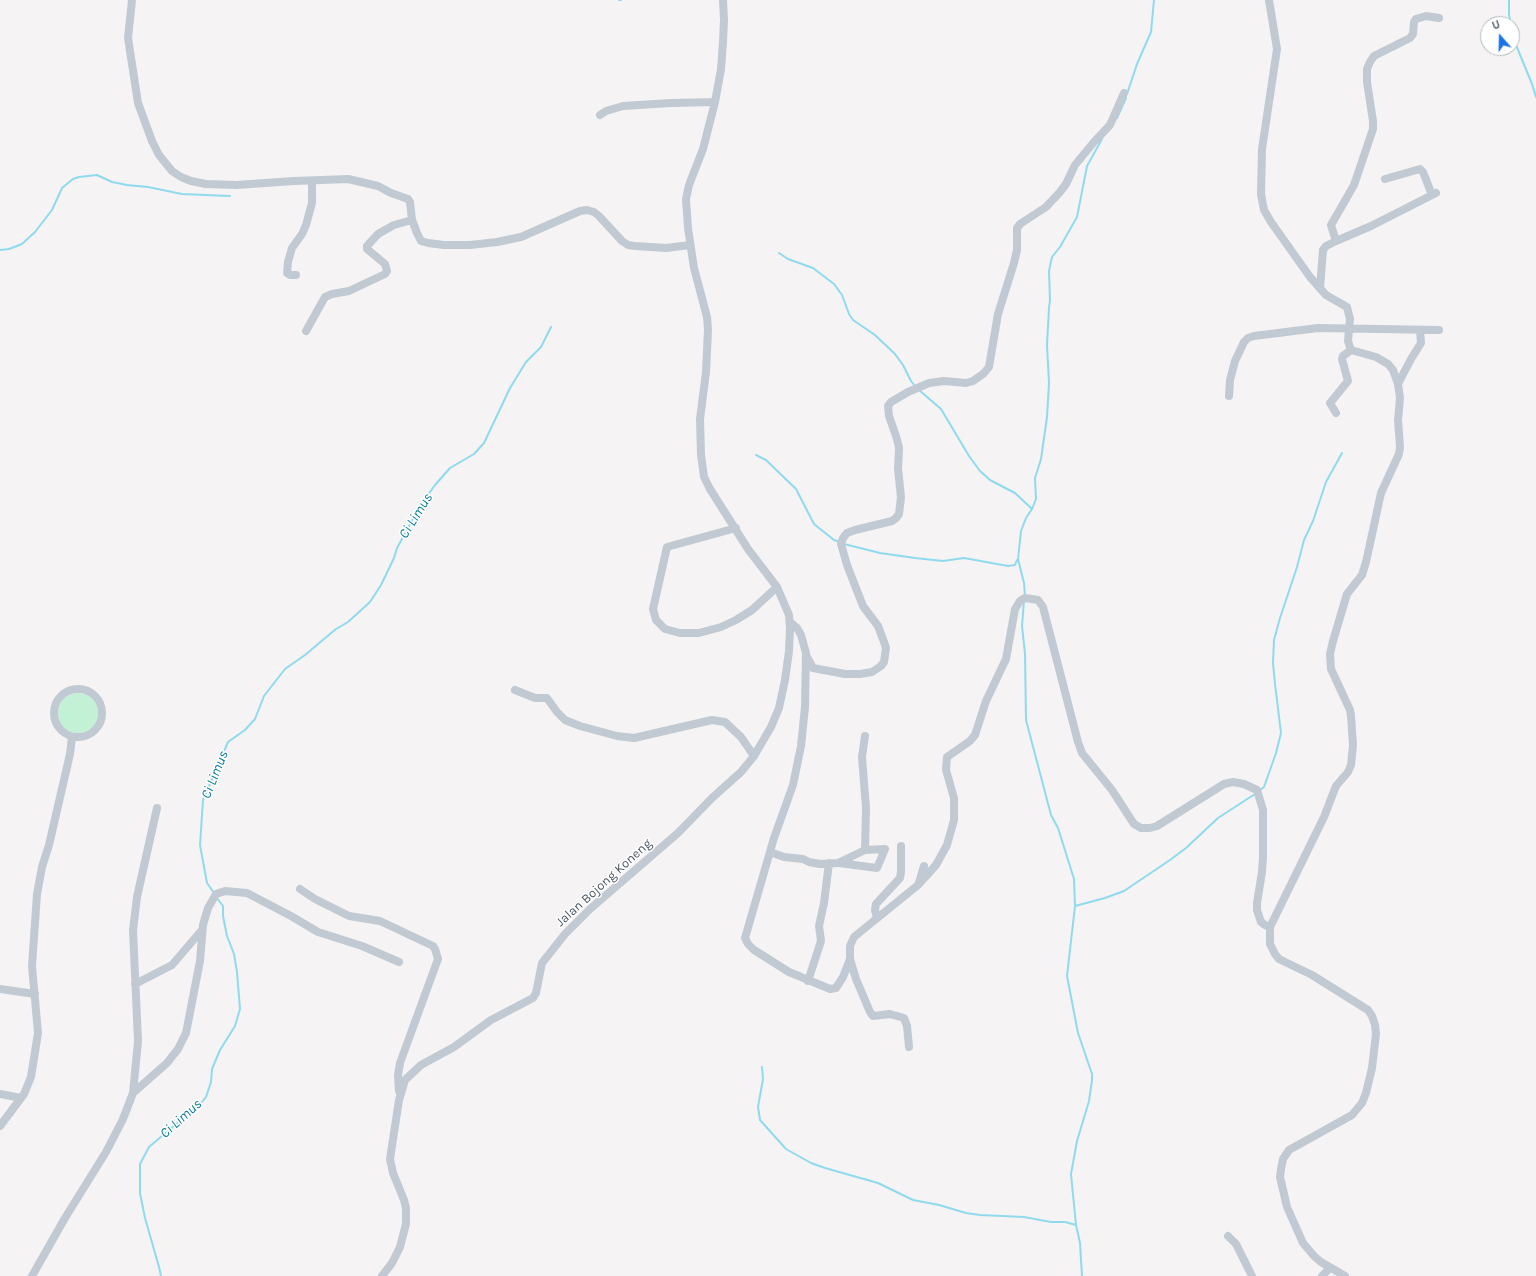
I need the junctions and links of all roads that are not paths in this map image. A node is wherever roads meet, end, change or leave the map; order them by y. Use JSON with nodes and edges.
{"nodes":[{"id":1,"x":132,"y":0,"type":"edge"},
{"id":2,"x":723,"y":0,"type":"edge"},
{"id":3,"x":1269,"y":0,"type":"edge"},
{"id":4,"x":1438,"y":18,"type":"dead end"},
{"id":5,"x":1124,"y":93,"type":"dead end"},
{"id":6,"x":715,"y":102,"type":"junction"},
{"id":7,"x":600,"y":115,"type":"dead end"},
{"id":8,"x":1385,"y":179,"type":"dead end"},
{"id":9,"x":312,"y":180,"type":"junction"},
{"id":10,"x":412,"y":220,"type":"junction"},
{"id":11,"x":1336,"y":241,"type":"junction"},
{"id":12,"x":690,"y":245,"type":"junction"},
{"id":13,"x":296,"y":275,"type":"dead end"},
{"id":14,"x":1320,"y":288,"type":"junction"},
{"id":15,"x":1350,"y":328,"type":"junction"},
{"id":16,"x":1420,"y":330,"type":"junction"},
{"id":17,"x":1438,"y":330,"type":"dead end"},
{"id":18,"x":306,"y":331,"type":"dead end"},
{"id":19,"x":1351,"y":350,"type":"junction"},
{"id":20,"x":1398,"y":384,"type":"junction"},
{"id":21,"x":1229,"y":396,"type":"dead end"},
{"id":22,"x":1336,"y":413,"type":"dead end"},
{"id":23,"x":736,"y":528,"type":"junction"},
{"id":24,"x":777,"y":587,"type":"junction"},
{"id":25,"x":790,"y":622,"type":"junction"},
{"id":26,"x":806,"y":652,"type":"junction"},
{"id":27,"x":515,"y":690,"type":"dead end"},
{"id":28,"x":865,"y":736,"type":"dead end"},
{"id":29,"x":72,"y":737,"type":"junction"},
{"id":30,"x":754,"y":756,"type":"junction"},
{"id":31,"x":157,"y":808,"type":"dead end"},
{"id":32,"x":902,"y":846,"type":"dead end"},
{"id":33,"x":865,"y":850,"type":"junction"},
{"id":34,"x":770,"y":852,"type":"junction"},
{"id":35,"x":829,"y":863,"type":"junction"},
{"id":36,"x":838,"y":863,"type":"junction"},
{"id":37,"x":924,"y":866,"type":"dead end"},
{"id":38,"x":918,"y":885,"type":"junction"},
{"id":39,"x":300,"y":889,"type":"dead end"},
{"id":40,"x":877,"y":918,"type":"junction"},
{"id":41,"x":1270,"y":927,"type":"junction"},
{"id":42,"x":203,"y":930,"type":"junction"},
{"id":43,"x":850,"y":959,"type":"junction"},
{"id":44,"x":398,"y":962,"type":"dead end"},
{"id":45,"x":808,"y":981,"type":"junction"},
{"id":46,"x":135,"y":984,"type":"junction"},
{"id":47,"x":0,"y":989,"type":"edge"},
{"id":48,"x":35,"y":994,"type":"junction"},
{"id":49,"x":909,"y":1047,"type":"dead end"},
{"id":50,"x":133,"y":1092,"type":"junction"},
{"id":51,"x":0,"y":1094,"type":"edge"},
{"id":52,"x":21,"y":1098,"type":"junction"},
{"id":53,"x":399,"y":1100,"type":"junction"},
{"id":54,"x":0,"y":1126,"type":"edge"},
{"id":55,"x":1228,"y":1236,"type":"dead end"},
{"id":56,"x":1330,"y":1268,"type":"junction"},
{"id":57,"x":32,"y":1276,"type":"edge"},
{"id":58,"x":382,"y":1276,"type":"edge"},
{"id":59,"x":1252,"y":1276,"type":"edge"},
{"id":60,"x":1322,"y":1276,"type":"edge"},
{"id":61,"x":1346,"y":1276,"type":"edge"}],
"edges":[{"from":1,"to":9,"type":"street"},
{"from":2,"to":6,"type":"street"},
{"from":3,"to":14,"type":"street"},
{"from":4,"to":11,"type":"street"},
{"from":5,"to":26,"type":"street"},
{"from":6,"to":7,"type":"street"},
{"from":6,"to":12,"type":"street"},
{"from":8,"to":11,"type":"street"},
{"from":9,"to":10,"type":"street"},
{"from":9,"to":13,"type":"street"},
{"from":10,"to":12,"type":"street"},
{"from":10,"to":18,"type":"street"},
{"from":11,"to":14,"type":"street"},
{"from":12,"to":23,"type":"street"},
{"from":14,"to":15,"type":"street"},
{"from":15,"to":16,"type":"street"},
{"from":15,"to":19,"type":"street"},
{"from":15,"to":21,"type":"street"},
{"from":16,"to":17,"type":"street"},
{"from":16,"to":20,"type":"street"},
{"from":19,"to":20,"type":"street"},
{"from":19,"to":22,"type":"street"},
{"from":20,"to":41,"type":"street"},
{"from":23,"to":24,"type":"street"},
{"from":23,"to":24,"type":"street"},
{"from":24,"to":25,"type":"street","name":"Jalan Bojong Koneng"},
{"from":25,"to":26,"type":"street"},
{"from":25,"to":30,"type":"street","name":"Jalan Bojong Koneng"},
{"from":26,"to":34,"type":"street"},
{"from":27,"to":30,"type":"street"},
{"from":28,"to":33,"type":"street"},
{"from":29,"to":29,"type":"street"},
{"from":29,"to":48,"type":"street"},
{"from":30,"to":53,"type":"street","name":"Jalan Bojong Koneng"},
{"from":31,"to":46,"type":"street"},
{"from":32,"to":40,"type":"street"},
{"from":33,"to":36,"type":"street"},
{"from":33,"to":36,"type":"street"},
{"from":34,"to":35,"type":"street"},
{"from":34,"to":45,"type":"street"},
{"from":35,"to":36,"type":"street"},
{"from":35,"to":45,"type":"street"},
{"from":37,"to":38,"type":"street"},
{"from":38,"to":40,"type":"street"},
{"from":38,"to":41,"type":"street"},
{"from":39,"to":53,"type":"street"},
{"from":40,"to":43,"type":"street"},
{"from":41,"to":56,"type":"street"},
{"from":42,"to":44,"type":"street"},
{"from":42,"to":46,"type":"street"},
{"from":42,"to":50,"type":"street"},
{"from":43,"to":45,"type":"street"},
{"from":43,"to":49,"type":"street"},
{"from":46,"to":50,"type":"street"},
{"from":47,"to":48,"type":"street"},
{"from":48,"to":52,"type":"street"},
{"from":50,"to":57,"type":"street"},
{"from":51,"to":52,"type":"street"},
{"from":52,"to":54,"type":"street"},
{"from":53,"to":58,"type":"street","name":"Jalan Bojong Koneng"},
{"from":55,"to":59,"type":"street"},
{"from":56,"to":60,"type":"street"},
{"from":56,"to":61,"type":"street"}]}
